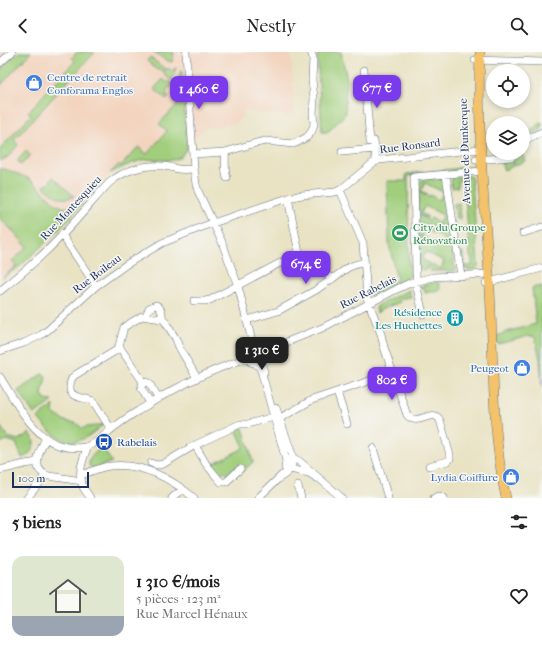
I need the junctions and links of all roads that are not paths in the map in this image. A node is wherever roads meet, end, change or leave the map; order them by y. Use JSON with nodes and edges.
{"nodes":[{"id":1,"x":7,"y":52,"type":"edge"},
{"id":2,"x":12,"y":52,"type":"edge"},
{"id":3,"x":186,"y":52,"type":"edge"},
{"id":4,"x":311,"y":52,"type":"edge"},
{"id":5,"x":477,"y":56,"type":"edge"},
{"id":6,"x":0,"y":60,"type":"edge"},
{"id":7,"x":542,"y":62,"type":"edge"},
{"id":8,"x":0,"y":63,"type":"edge"},
{"id":9,"x":364,"y":70,"type":"dead end"},
{"id":10,"x":542,"y":132,"type":"edge"},
{"id":11,"x":530,"y":137,"type":"edge"},
{"id":12,"x":375,"y":149,"type":"junction"},
{"id":13,"x":478,"y":149,"type":"junction"},
{"id":14,"x":225,"y":152,"type":"junction"},
{"id":15,"x":342,"y":152,"type":"dead end"},
{"id":16,"x":193,"y":154,"type":"junction"},
{"id":17,"x":486,"y":159,"type":"edge"},
{"id":18,"x":478,"y":160,"type":"junction"},
{"id":19,"x":376,"y":161,"type":"junction"},
{"id":20,"x":194,"y":169,"type":"junction"},
{"id":21,"x":479,"y":172,"type":"junction"},
{"id":22,"x":446,"y":175,"type":"junction"},
{"id":23,"x":227,"y":178,"type":"dead end"},
{"id":24,"x":340,"y":190,"type":"junction"},
{"id":25,"x":288,"y":198,"type":"junction"},
{"id":26,"x":213,"y":223,"type":"junction"},
{"id":27,"x":542,"y":227,"type":"edge"},
{"id":28,"x":523,"y":233,"type":"dead end"},
{"id":29,"x":62,"y":235,"type":"junction"},
{"id":30,"x":299,"y":253,"type":"junction"},
{"id":31,"x":364,"y":263,"type":"junction"},
{"id":32,"x":542,"y":268,"type":"edge"},
{"id":33,"x":461,"y":276,"type":"junction"},
{"id":34,"x":487,"y":278,"type":"junction"},
{"id":35,"x":332,"y":279,"type":"junction"},
{"id":36,"x":416,"y":281,"type":"junction"},
{"id":37,"x":96,"y":286,"type":"junction"},
{"id":38,"x":238,"y":286,"type":"junction"},
{"id":39,"x":0,"y":291,"type":"edge"},
{"id":40,"x":194,"y":300,"type":"dead end"},
{"id":41,"x":369,"y":303,"type":"junction"},
{"id":42,"x":423,"y":314,"type":"dead end"},
{"id":43,"x":146,"y":316,"type":"junction"},
{"id":44,"x":162,"y":319,"type":"junction"},
{"id":45,"x":247,"y":320,"type":"junction"},
{"id":46,"x":253,"y":345,"type":"junction"},
{"id":47,"x":119,"y":346,"type":"junction"},
{"id":48,"x":0,"y":351,"type":"edge"},
{"id":49,"x":264,"y":351,"type":"junction"},
{"id":50,"x":247,"y":358,"type":"junction"},
{"id":51,"x":259,"y":362,"type":"junction"},
{"id":52,"x":393,"y":373,"type":"junction"},
{"id":53,"x":0,"y":377,"type":"edge"},
{"id":54,"x":197,"y":378,"type":"junction"},
{"id":55,"x":143,"y":382,"type":"junction"},
{"id":56,"x":337,"y":392,"type":"junction"},
{"id":57,"x":158,"y":398,"type":"junction"},
{"id":58,"x":150,"y":403,"type":"junction"},
{"id":59,"x":276,"y":419,"type":"junction"},
{"id":60,"x":347,"y":424,"type":"dead end"},
{"id":61,"x":111,"y":429,"type":"junction"},
{"id":62,"x":46,"y":438,"type":"junction"},
{"id":63,"x":195,"y":445,"type":"junction"},
{"id":64,"x":88,"y":446,"type":"junction"},
{"id":65,"x":373,"y":448,"type":"dead end"},
{"id":66,"x":289,"y":459,"type":"junction"},
{"id":67,"x":38,"y":462,"type":"junction"},
{"id":68,"x":151,"y":463,"type":"dead end"},
{"id":69,"x":429,"y":466,"type":"dead end"},
{"id":70,"x":287,"y":468,"type":"junction"},
{"id":71,"x":240,"y":469,"type":"dead end"},
{"id":72,"x":0,"y":470,"type":"edge"},
{"id":73,"x":46,"y":475,"type":"junction"},
{"id":74,"x":81,"y":478,"type":"junction"},
{"id":75,"x":317,"y":478,"type":"junction"},
{"id":76,"x":298,"y":486,"type":"dead end"},
{"id":77,"x":182,"y":489,"type":"junction"},
{"id":78,"x":27,"y":498,"type":"edge"},
{"id":79,"x":90,"y":498,"type":"edge"},
{"id":80,"x":172,"y":498,"type":"edge"},
{"id":81,"x":194,"y":498,"type":"edge"},
{"id":82,"x":258,"y":498,"type":"edge"},
{"id":83,"x":301,"y":498,"type":"edge"},
{"id":84,"x":342,"y":498,"type":"edge"},
{"id":85,"x":388,"y":498,"type":"edge"},
{"id":86,"x":434,"y":498,"type":"edge"},
{"id":87,"x":444,"y":498,"type":"edge"},
{"id":88,"x":506,"y":498,"type":"edge"}],
"edges":[{"from":1,"to":6,"type":"street"},
{"from":2,"to":8,"type":"street"},
{"from":3,"to":16,"type":"street"},
{"from":4,"to":14,"type":"street"},
{"from":5,"to":7,"type":"street"},
{"from":5,"to":13,"type":"main road","name":"Avenue de Dunkerque"},
{"from":9,"to":12,"type":"street"},
{"from":10,"to":11,"type":"street"},
{"from":12,"to":15,"type":"street"},
{"from":12,"to":19,"type":"street"},
{"from":13,"to":18,"type":"main road","name":"Avenue de Dunkerque"},
{"from":13,"to":19,"type":"street","name":"Rue Ronsard"},
{"from":14,"to":16,"type":"street"},
{"from":14,"to":23,"type":"street"},
{"from":16,"to":20,"type":"street"},
{"from":17,"to":18,"type":"street"},
{"from":18,"to":21,"type":"main road","name":"Avenue de Dunkerque"},
{"from":19,"to":24,"type":"street","name":"Rue Ronsard"},
{"from":20,"to":26,"type":"street"},
{"from":20,"to":29,"type":"street","name":"Rue Montesquieu"},
{"from":21,"to":22,"type":"street"},
{"from":21,"to":34,"type":"main road","name":"Avenue de Dunkerque"},
{"from":22,"to":33,"type":"street"},
{"from":22,"to":36,"type":"street"},
{"from":24,"to":25,"type":"street","name":"Rue Ronsard"},
{"from":24,"to":31,"type":"street"},
{"from":25,"to":26,"type":"street","name":"Rue Ronsard"},
{"from":25,"to":30,"type":"street"},
{"from":26,"to":37,"type":"street","name":"Rue Boileau"},
{"from":26,"to":38,"type":"street"},
{"from":27,"to":28,"type":"street"},
{"from":29,"to":37,"type":"street"},
{"from":29,"to":39,"type":"street","name":"Rue Montesquieu"},
{"from":30,"to":35,"type":"street"},
{"from":30,"to":38,"type":"street"},
{"from":31,"to":35,"type":"street"},
{"from":31,"to":41,"type":"street"},
{"from":32,"to":34,"type":"street","name":"Rue Rabelais"},
{"from":33,"to":34,"type":"street","name":"Rue Rabelais"},
{"from":33,"to":36,"type":"street","name":"Rue Rabelais"},
{"from":34,"to":88,"type":"main road","name":"Avenue de Dunkerque"},
{"from":35,"to":45,"type":"street"},
{"from":36,"to":41,"type":"street","name":"Rue Rabelais"},
{"from":36,"to":42,"type":"street"},
{"from":37,"to":48,"type":"street","name":"Rue Boileau"},
{"from":38,"to":40,"type":"street"},
{"from":38,"to":45,"type":"street"},
{"from":41,"to":49,"type":"street","name":"Rue Rabelais"},
{"from":41,"to":52,"type":"street"},
{"from":43,"to":44,"type":"street"},
{"from":43,"to":44,"type":"street"},
{"from":43,"to":47,"type":"street"},
{"from":44,"to":54,"type":"street"},
{"from":45,"to":46,"type":"street"},
{"from":46,"to":49,"type":"street"},
{"from":46,"to":50,"type":"street"},
{"from":47,"to":55,"type":"street"},
{"from":47,"to":61,"type":"street"},
{"from":49,"to":51,"type":"street"},
{"from":50,"to":51,"type":"street"},
{"from":50,"to":54,"type":"street"},
{"from":51,"to":59,"type":"street"},
{"from":52,"to":56,"type":"street"},
{"from":52,"to":69,"type":"street"},
{"from":53,"to":62,"type":"street"},
{"from":54,"to":57,"type":"street"},
{"from":55,"to":57,"type":"street"},
{"from":55,"to":58,"type":"street"},
{"from":56,"to":59,"type":"street"},
{"from":56,"to":60,"type":"street"},
{"from":57,"to":58,"type":"street"},
{"from":58,"to":61,"type":"street"},
{"from":59,"to":63,"type":"street"},
{"from":59,"to":66,"type":"street"},
{"from":61,"to":64,"type":"street"},
{"from":62,"to":64,"type":"street"},
{"from":62,"to":67,"type":"street"},
{"from":63,"to":68,"type":"street"},
{"from":63,"to":71,"type":"street"},
{"from":64,"to":74,"type":"street"},
{"from":65,"to":85,"type":"street"},
{"from":66,"to":70,"type":"street"},
{"from":66,"to":75,"type":"street"},
{"from":67,"to":72,"type":"street"},
{"from":67,"to":73,"type":"street"},
{"from":70,"to":75,"type":"street"},
{"from":70,"to":82,"type":"street"},
{"from":73,"to":74,"type":"street"},
{"from":73,"to":78,"type":"street"},
{"from":74,"to":77,"type":"street"},
{"from":74,"to":79,"type":"street"},
{"from":75,"to":84,"type":"street"},
{"from":76,"to":83,"type":"street"},
{"from":77,"to":80,"type":"street"},
{"from":77,"to":81,"type":"street"},
{"from":86,"to":87,"type":"street"}]}
